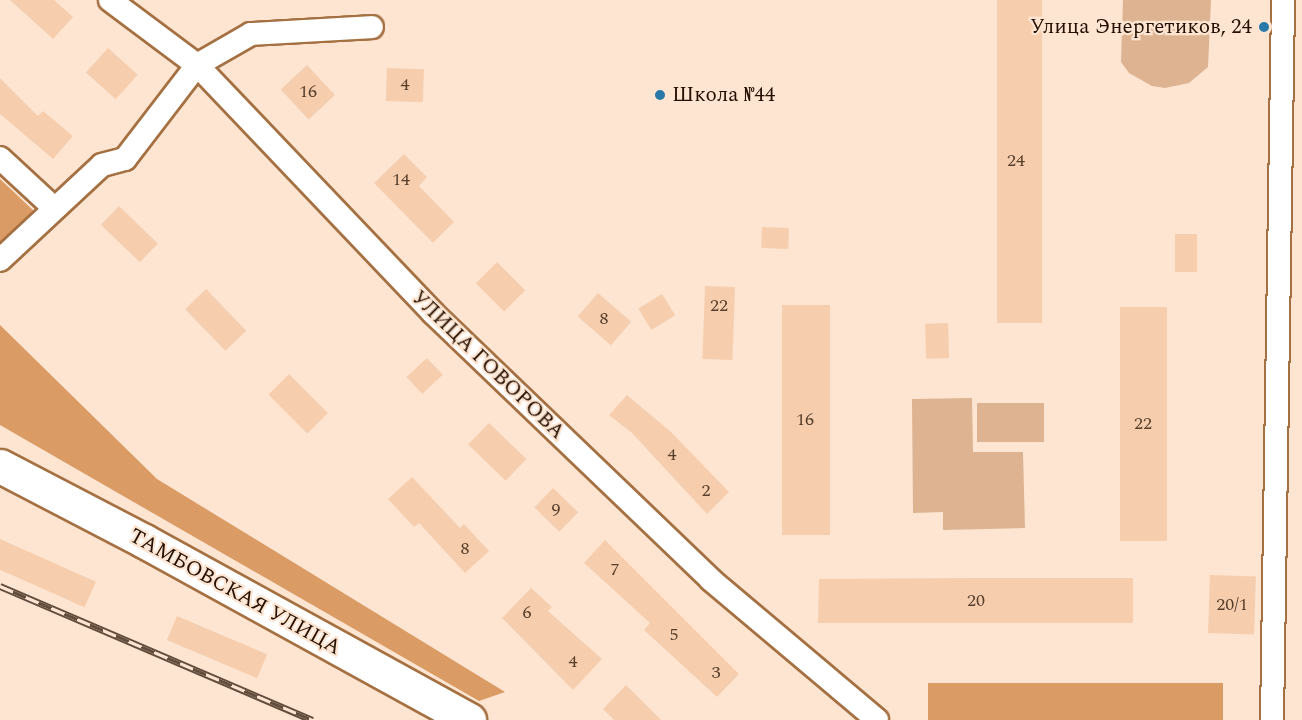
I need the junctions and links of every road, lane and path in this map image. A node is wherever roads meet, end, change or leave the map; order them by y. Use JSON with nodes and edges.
{"nodes":[{"id":1,"x":110,"y":0,"type":"edge"},
{"id":2,"x":1283,"y":0,"type":"edge"},
{"id":3,"x":372,"y":27,"type":"dead end"},
{"id":4,"x":197,"y":65,"type":"junction"},
{"id":5,"x":0,"y":158,"type":"edge"},
{"id":6,"x":54,"y":208,"type":"junction"},
{"id":7,"x":0,"y":260,"type":"edge"},
{"id":8,"x":0,"y":466,"type":"edge"},
{"id":9,"x":469,"y":720,"type":"edge"},
{"id":10,"x":877,"y":720,"type":"edge"},
{"id":11,"x":1272,"y":720,"type":"edge"}],
"edges":[{"from":1,"to":4,"type":"street","name":"УЛИЦА ГОВОРОВА"},
{"from":2,"to":11,"type":"street"},
{"from":3,"to":4,"type":"street"},
{"from":4,"to":6,"type":"street"},
{"from":4,"to":10,"type":"street","name":"УЛИЦА ГОВОРОВА"},
{"from":5,"to":6,"type":"street"},
{"from":6,"to":7,"type":"street"},
{"from":8,"to":9,"type":"main road","name":"ТАМБОВСКАЯ УЛИЦА"}]}
